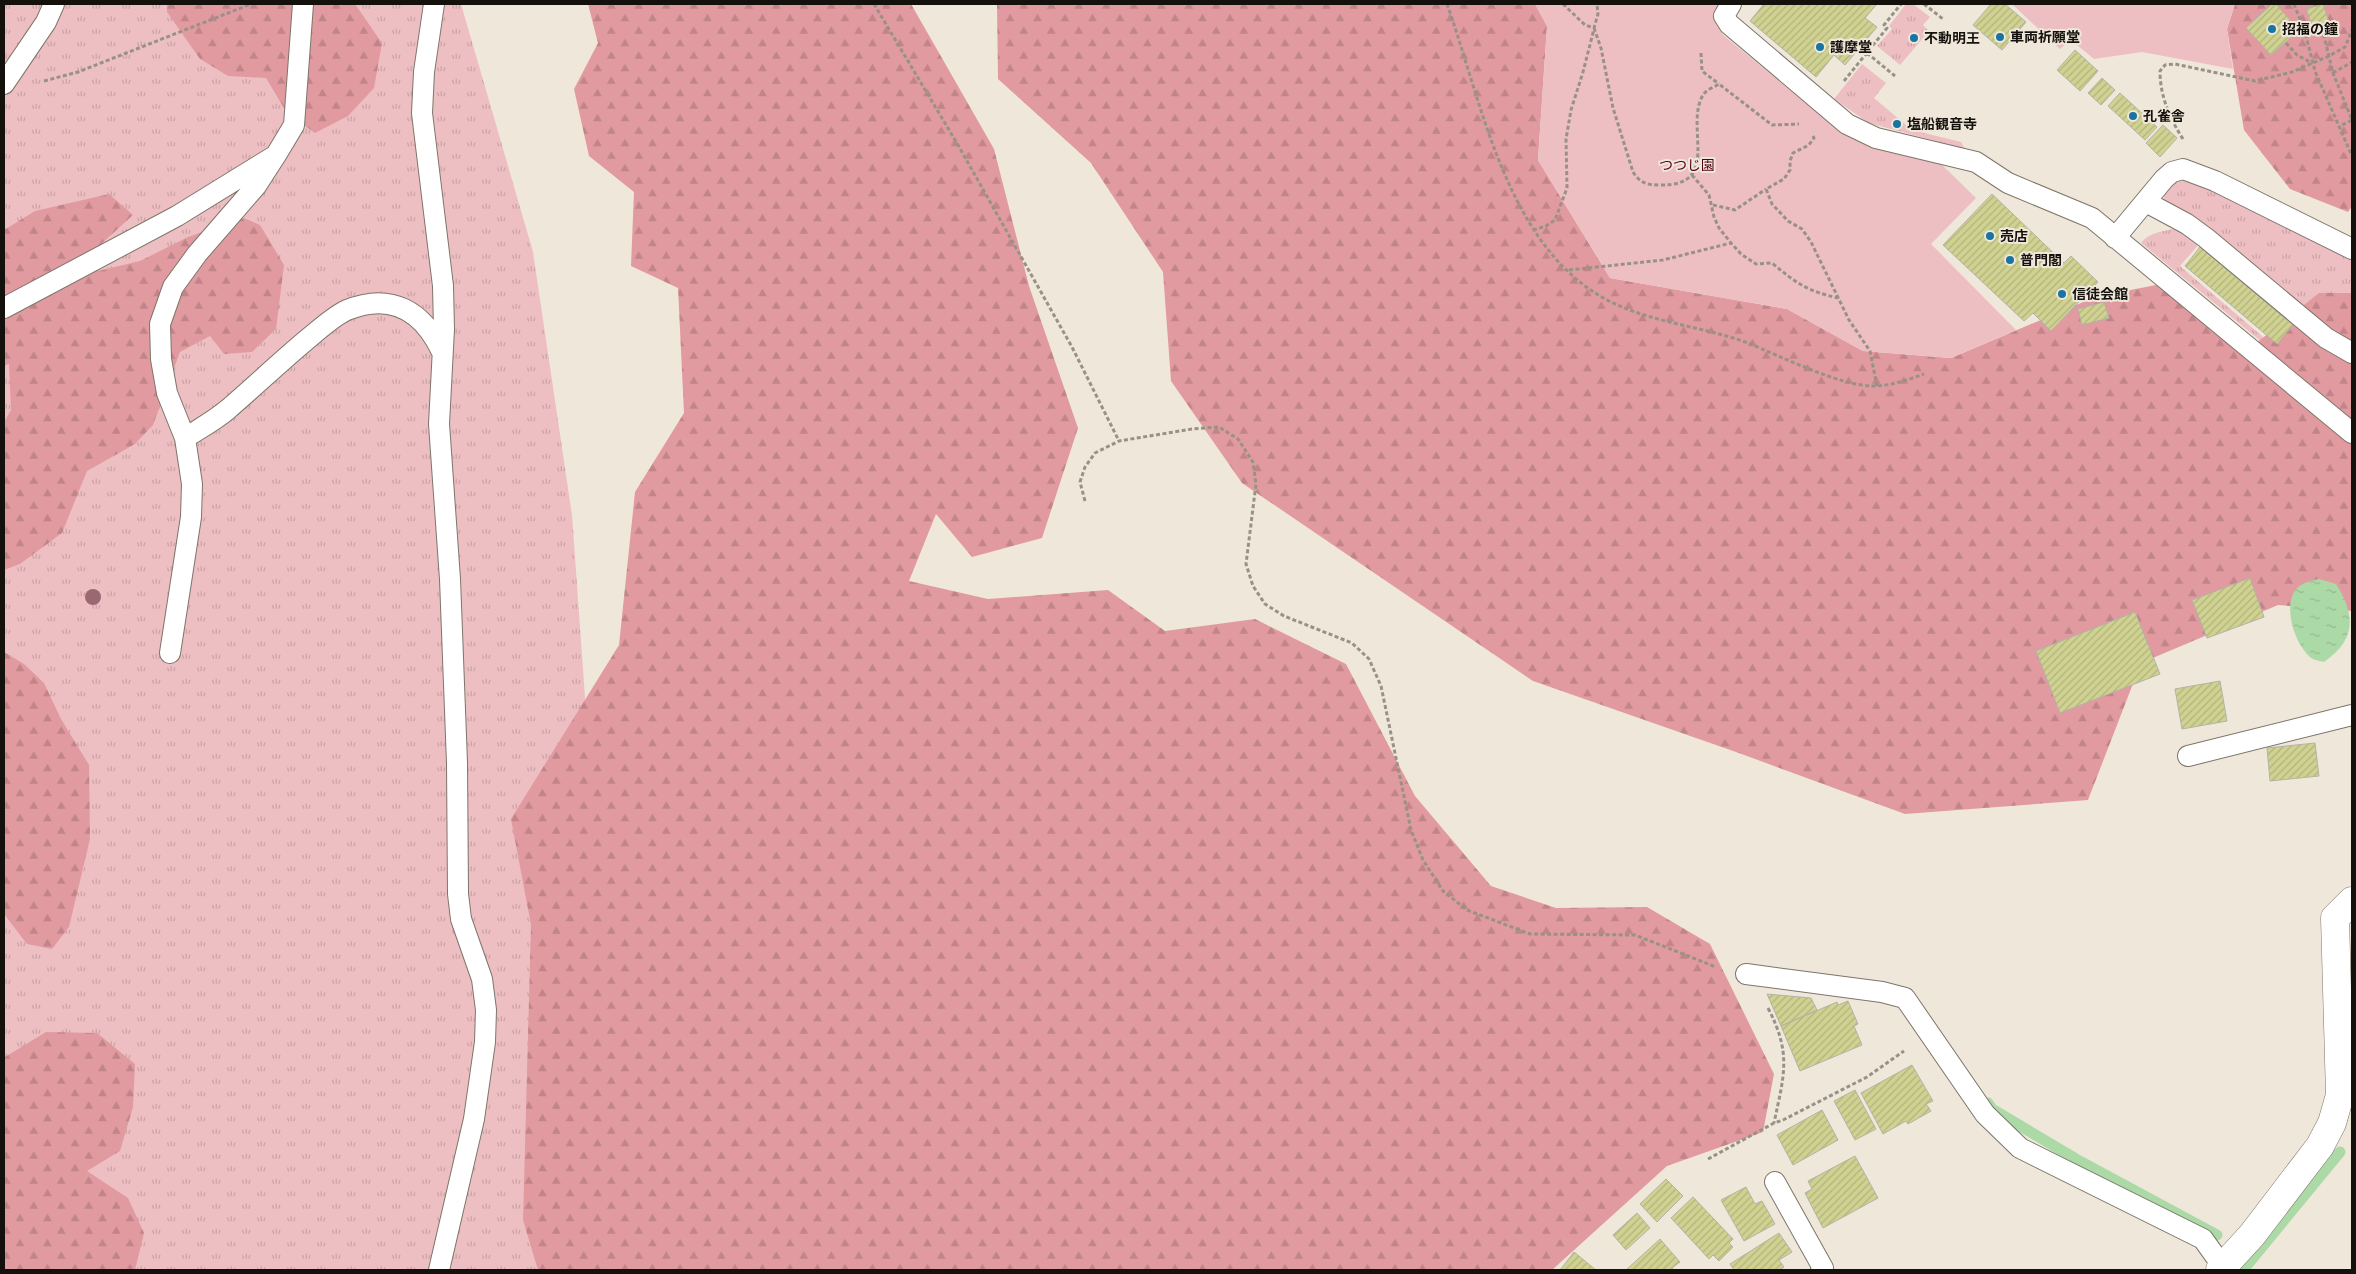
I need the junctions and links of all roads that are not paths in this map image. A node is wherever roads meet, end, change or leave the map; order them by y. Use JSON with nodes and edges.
{"nodes":[{"id":1,"x":54,"y":4,"type":"edge"},
{"id":2,"x":303,"y":4,"type":"edge"},
{"id":3,"x":434,"y":4,"type":"edge"},
{"id":4,"x":1731,"y":4,"type":"edge"},
{"id":5,"x":4,"y":84,"type":"edge"},
{"id":6,"x":276,"y":155,"type":"junction"},
{"id":7,"x":2146,"y":202,"type":"junction"},
{"id":8,"x":2115,"y":238,"type":"junction"},
{"id":9,"x":2352,"y":249,"type":"edge"},
{"id":10,"x":4,"y":308,"type":"edge"},
{"id":11,"x":442,"y":352,"type":"junction"},
{"id":12,"x":2352,"y":353,"type":"edge"},
{"id":13,"x":2352,"y":433,"type":"edge"},
{"id":14,"x":185,"y":438,"type":"junction"},
{"id":15,"x":170,"y":653,"type":"dead end"},
{"id":16,"x":2352,"y":715,"type":"edge"},
{"id":17,"x":2188,"y":756,"type":"dead end"},
{"id":18,"x":2352,"y":901,"type":"edge"},
{"id":19,"x":1746,"y":974,"type":"road end"},
{"id":20,"x":1775,"y":1182,"type":"dead end"},
{"id":21,"x":2221,"y":1268,"type":"edge"},
{"id":22,"x":439,"y":1270,"type":"edge"},
{"id":23,"x":1821,"y":1270,"type":"edge"}],
"edges":[{"from":1,"to":5,"type":"lane"},
{"from":2,"to":6,"type":"lane"},
{"from":3,"to":11,"type":"lane"},
{"from":4,"to":8,"type":"lane"},
{"from":6,"to":10,"type":"lane"},
{"from":6,"to":14,"type":"lane"},
{"from":7,"to":8,"type":"lane"},
{"from":7,"to":9,"type":"lane"},
{"from":7,"to":12,"type":"lane"},
{"from":8,"to":13,"type":"lane"},
{"from":11,"to":14,"type":"lane"},
{"from":11,"to":22,"type":"lane"},
{"from":14,"to":15,"type":"lane"},
{"from":16,"to":17,"type":"lane"},
{"from":18,"to":21,"type":"street"},
{"from":19,"to":21,"type":"lane"},
{"from":20,"to":23,"type":"lane"}]}
